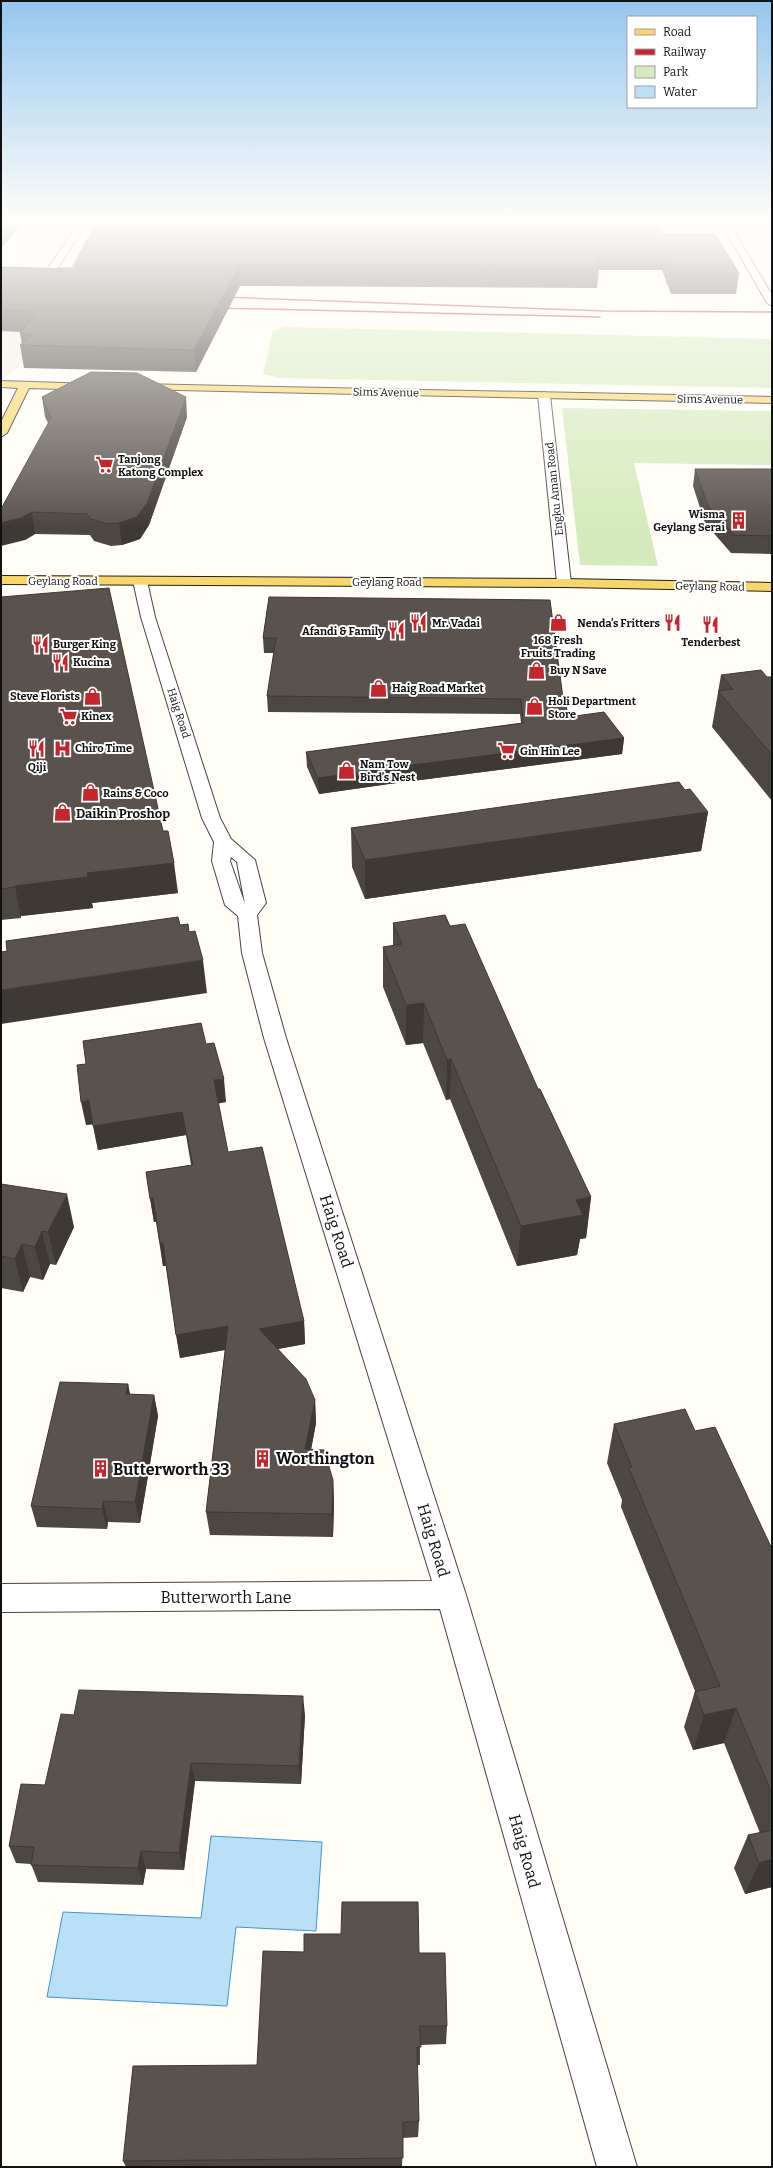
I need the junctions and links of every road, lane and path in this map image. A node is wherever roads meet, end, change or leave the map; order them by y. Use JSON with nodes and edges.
{"nodes":[{"id":1,"x":1,"y":384,"type":"edge"},
{"id":2,"x":25,"y":385,"type":"junction"},
{"id":3,"x":103,"y":387,"type":"edge"},
{"id":4,"x":127,"y":387,"type":"edge"},
{"id":5,"x":544,"y":395,"type":"junction"},
{"id":6,"x":772,"y":400,"type":"edge"},
{"id":7,"x":1,"y":433,"type":"edge"},
{"id":8,"x":140,"y":581,"type":"junction"},
{"id":9,"x":5,"y":582,"type":"edge"},
{"id":10,"x":564,"y":583,"type":"junction"},
{"id":11,"x":772,"y":587,"type":"edge"},
{"id":12,"x":451,"y":1595,"type":"junction"},
{"id":13,"x":1,"y":1598,"type":"edge"},
{"id":14,"x":617,"y":2167,"type":"edge"}],
"edges":[{"from":1,"to":2,"type":"main road"},
{"from":2,"to":3,"type":"main road"},
{"from":2,"to":7,"type":"main road"},
{"from":4,"to":5,"type":"main road","name":"Sims Avenue"},
{"from":5,"to":6,"type":"main road","name":"Sims Avenue"},
{"from":5,"to":10,"type":"street","name":"Engku Aman Road"},
{"from":8,"to":9,"type":"main road","name":"Geylang Road"},
{"from":8,"to":10,"type":"main road","name":"Geylang Road"},
{"from":8,"to":12,"type":"street","name":"Haig Road"},
{"from":10,"to":11,"type":"main road","name":"Geylang Road"},
{"from":12,"to":13,"type":"street","name":"Butterworth Lane"},
{"from":12,"to":14,"type":"street","name":"Haig Road"}]}
